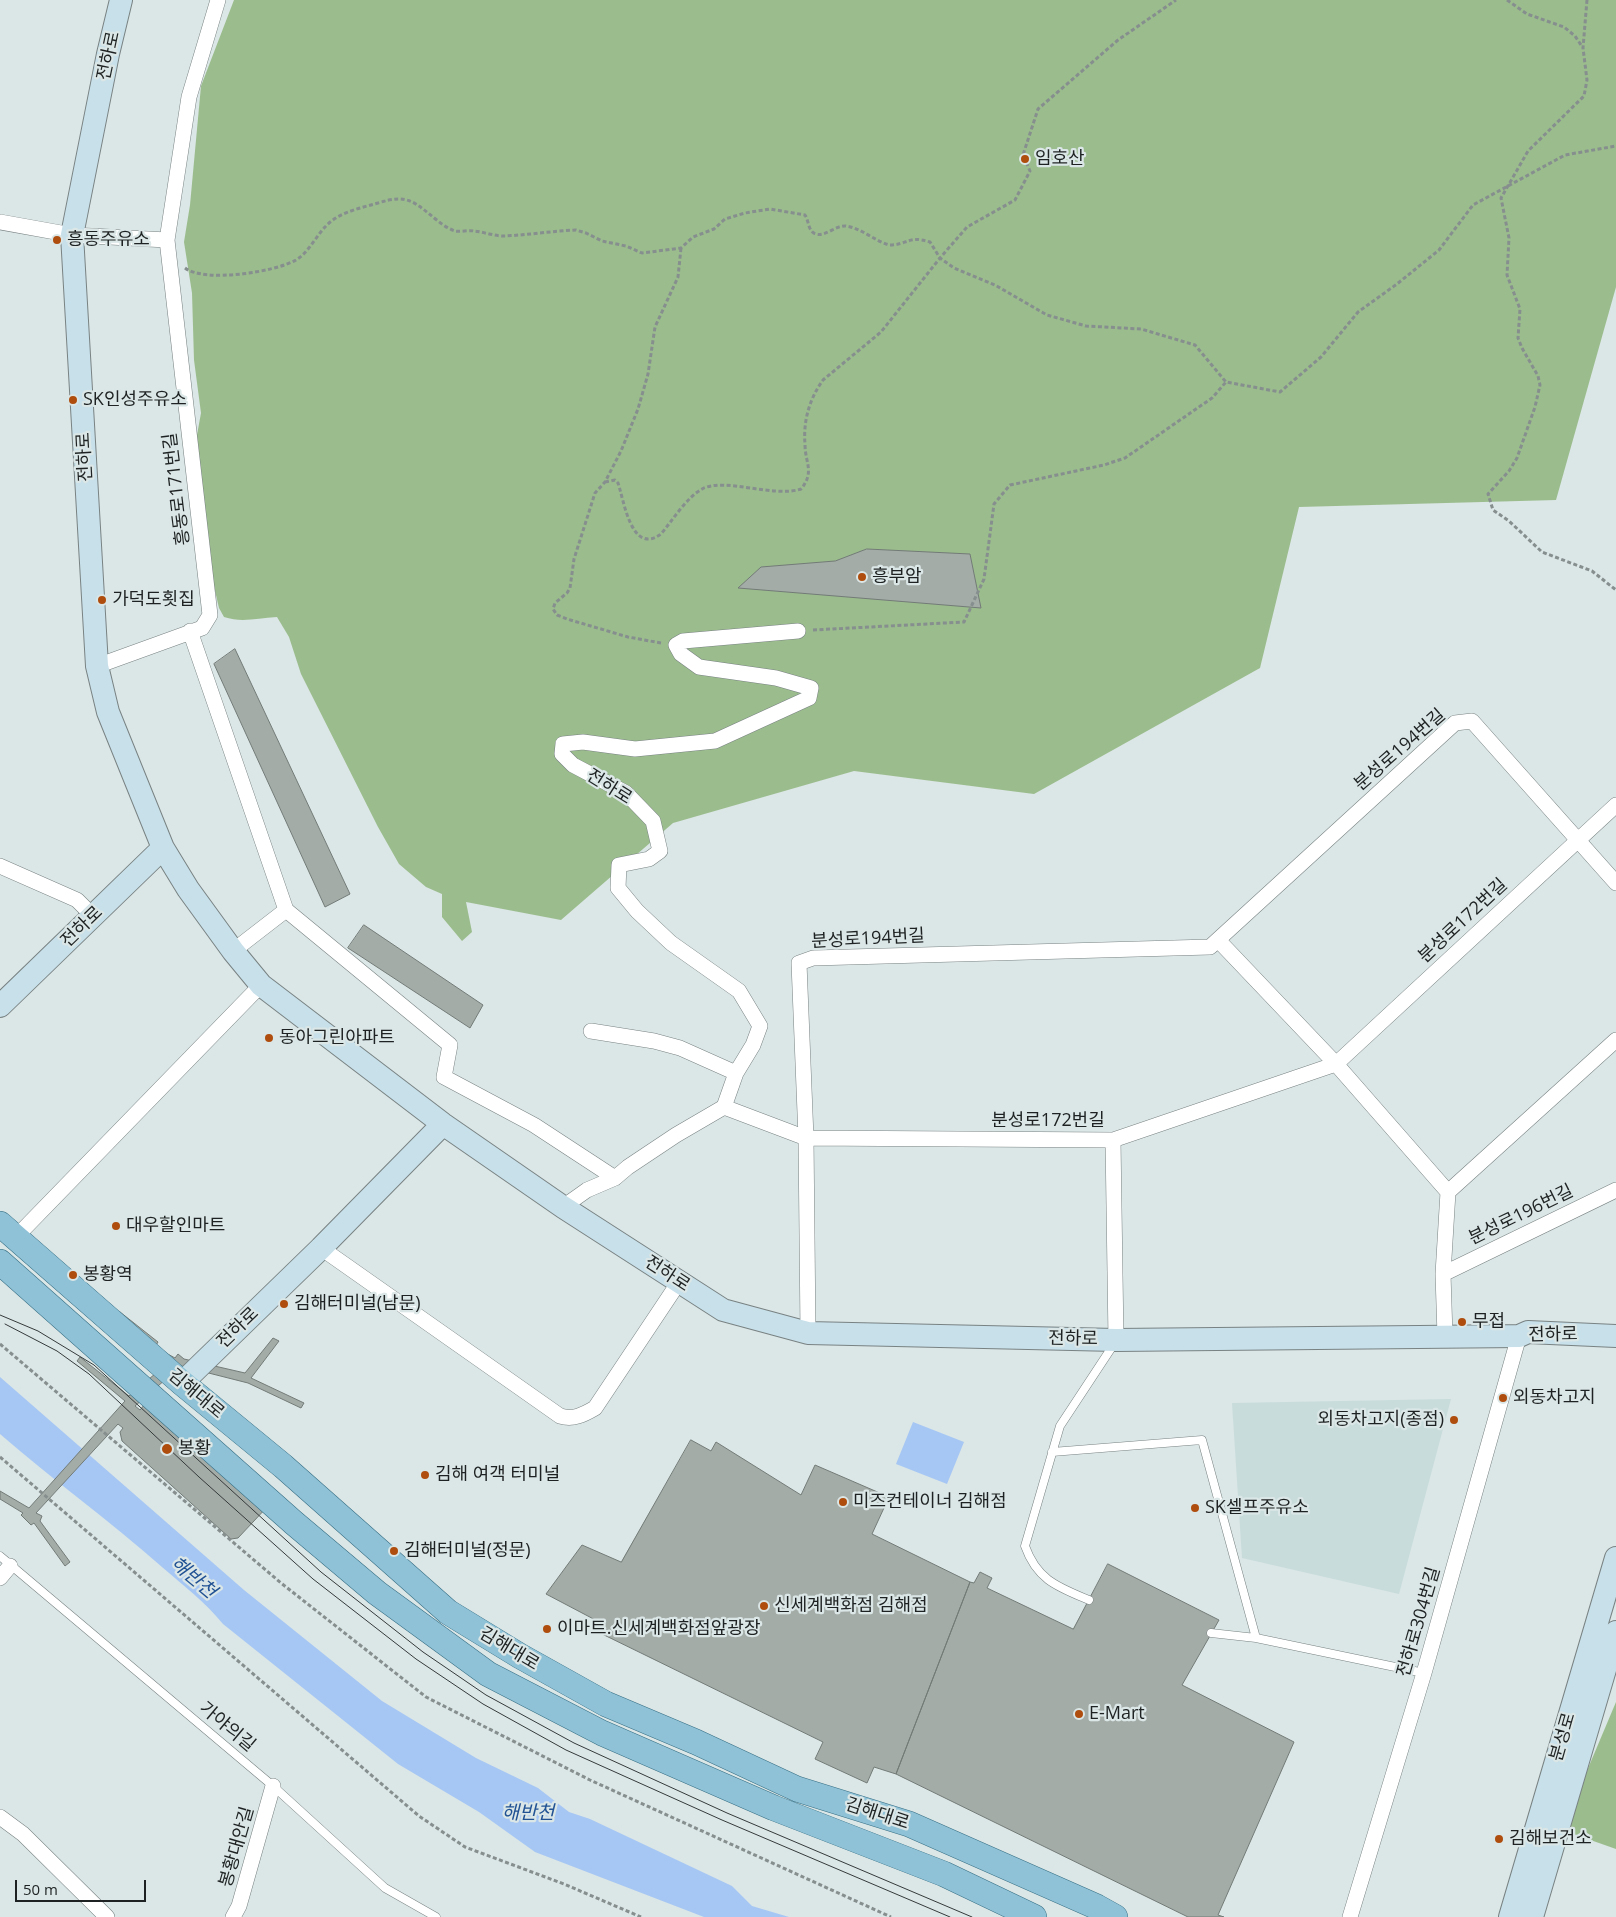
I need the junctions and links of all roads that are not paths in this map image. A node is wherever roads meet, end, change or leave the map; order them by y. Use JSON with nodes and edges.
{"nodes":[{"id":1,"x":121,"y":0,"type":"edge"},
{"id":2,"x":218,"y":0,"type":"edge"},
{"id":3,"x":0,"y":222,"type":"edge"},
{"id":4,"x":72,"y":235,"type":"junction"},
{"id":5,"x":168,"y":246,"type":"junction"},
{"id":6,"x":798,"y":630,"type":"road end"},
{"id":7,"x":190,"y":631,"type":"junction"},
{"id":8,"x":98,"y":666,"type":"junction"},
{"id":9,"x":1616,"y":805,"type":"edge"},
{"id":10,"x":1578,"y":840,"type":"junction"},
{"id":11,"x":163,"y":848,"type":"junction"},
{"id":12,"x":0,"y":866,"type":"edge"},
{"id":13,"x":1616,"y":883,"type":"edge"},
{"id":14,"x":286,"y":910,"type":"junction"},
{"id":15,"x":93,"y":916,"type":"junction"},
{"id":16,"x":1218,"y":940,"type":"junction"},
{"id":17,"x":234,"y":951,"type":"junction"},
{"id":18,"x":262,"y":985,"type":"junction"},
{"id":19,"x":0,"y":1006,"type":"edge"},
{"id":20,"x":591,"y":1031,"type":"dead end"},
{"id":21,"x":1616,"y":1040,"type":"edge"},
{"id":22,"x":1336,"y":1064,"type":"junction"},
{"id":23,"x":736,"y":1073,"type":"junction"},
{"id":24,"x":724,"y":1107,"type":"junction"},
{"id":25,"x":442,"y":1124,"type":"junction"},
{"id":26,"x":806,"y":1138,"type":"junction"},
{"id":27,"x":1113,"y":1140,"type":"junction"},
{"id":28,"x":615,"y":1178,"type":"junction"},
{"id":29,"x":1616,"y":1190,"type":"edge"},
{"id":30,"x":1448,"y":1192,"type":"junction"},
{"id":31,"x":563,"y":1207,"type":"junction"},
{"id":32,"x":8,"y":1231,"type":"edge"},
{"id":33,"x":321,"y":1248,"type":"junction"},
{"id":34,"x":0,"y":1262,"type":"edge"},
{"id":35,"x":1443,"y":1274,"type":"junction"},
{"id":36,"x":679,"y":1282,"type":"junction"},
{"id":37,"x":808,"y":1333,"type":"junction"},
{"id":38,"x":1445,"y":1336,"type":"junction"},
{"id":39,"x":1519,"y":1336,"type":"junction"},
{"id":40,"x":1616,"y":1336,"type":"edge"},
{"id":41,"x":1116,"y":1340,"type":"junction"},
{"id":42,"x":182,"y":1383,"type":"junction"},
{"id":43,"x":1052,"y":1452,"type":"junction"},
{"id":44,"x":1616,"y":1558,"type":"edge"},
{"id":45,"x":5,"y":1561,"type":"edge"},
{"id":46,"x":0,"y":1578,"type":"edge"},
{"id":47,"x":1088,"y":1600,"type":"dead end"},
{"id":48,"x":1616,"y":1632,"type":"edge"},
{"id":49,"x":1211,"y":1633,"type":"dead end"},
{"id":50,"x":1256,"y":1638,"type":"junction"},
{"id":51,"x":1424,"y":1673,"type":"junction"},
{"id":52,"x":273,"y":1786,"type":"junction"},
{"id":53,"x":0,"y":1817,"type":"edge"},
{"id":54,"x":107,"y":1917,"type":"edge"},
{"id":55,"x":233,"y":1917,"type":"edge"},
{"id":56,"x":436,"y":1917,"type":"edge"},
{"id":57,"x":1034,"y":1917,"type":"edge"},
{"id":58,"x":1114,"y":1917,"type":"edge"},
{"id":59,"x":1350,"y":1917,"type":"edge"},
{"id":60,"x":1510,"y":1917,"type":"edge"},
{"id":61,"x":1532,"y":1917,"type":"edge"}],
"edges":[{"from":1,"to":4,"type":"main road","name":"전하로"},
{"from":2,"to":5,"type":"street","name":"흥동로171번길"},
{"from":3,"to":4,"type":"street"},
{"from":4,"to":5,"type":"street"},
{"from":4,"to":8,"type":"main road","name":"전하로"},
{"from":5,"to":7,"type":"street","name":"흥동로171번길"},
{"from":6,"to":23,"type":"street","name":"전하로"},
{"from":7,"to":8,"type":"street","name":"흥동로171번길"},
{"from":7,"to":14,"type":"street"},
{"from":8,"to":11,"type":"main road","name":"전하로"},
{"from":9,"to":10,"type":"street","name":"분성로172번길"},
{"from":10,"to":13,"type":"street","name":"분성로194번길"},
{"from":10,"to":16,"type":"street","name":"분성로194번길"},
{"from":10,"to":22,"type":"street","name":"분성로172번길"},
{"from":11,"to":15,"type":"main road","name":"전하로"},
{"from":11,"to":17,"type":"main road","name":"전하로"},
{"from":12,"to":15,"type":"street"},
{"from":14,"to":17,"type":"street"},
{"from":14,"to":28,"type":"street"},
{"from":15,"to":19,"type":"main road","name":"전하로"},
{"from":16,"to":22,"type":"street"},
{"from":16,"to":26,"type":"street","name":"분성로194번길"},
{"from":17,"to":18,"type":"main road","name":"전하로"},
{"from":18,"to":25,"type":"main road","name":"전하로"},
{"from":18,"to":32,"type":"street"},
{"from":20,"to":23,"type":"street"},
{"from":21,"to":30,"type":"street"},
{"from":22,"to":27,"type":"street","name":"분성로172번길"},
{"from":22,"to":30,"type":"street"},
{"from":23,"to":24,"type":"street","name":"전하로"},
{"from":24,"to":26,"type":"street"},
{"from":24,"to":28,"type":"street"},
{"from":25,"to":31,"type":"main road","name":"전하로"},
{"from":25,"to":33,"type":"main road","name":"전하로"},
{"from":26,"to":27,"type":"street","name":"분성로172번길"},
{"from":26,"to":37,"type":"street","name":"분성로194번길"},
{"from":27,"to":41,"type":"street"},
{"from":28,"to":31,"type":"street"},
{"from":29,"to":35,"type":"street","name":"분성로196번길"},
{"from":30,"to":35,"type":"street"},
{"from":31,"to":36,"type":"main road","name":"전하로"},
{"from":32,"to":42,"type":"main road","name":"김해대로"},
{"from":33,"to":36,"type":"street"},
{"from":33,"to":42,"type":"main road","name":"전하로"},
{"from":34,"to":57,"type":"main road","name":"김해대로"},
{"from":35,"to":38,"type":"street"},
{"from":36,"to":37,"type":"main road","name":"전하로"},
{"from":37,"to":41,"type":"main road","name":"전하로"},
{"from":38,"to":39,"type":"main road","name":"전하로"},
{"from":38,"to":41,"type":"main road","name":"전하로"},
{"from":39,"to":40,"type":"main road","name":"전하로"},
{"from":39,"to":51,"type":"street","name":"전하로304번길"},
{"from":41,"to":43,"type":"lane"},
{"from":42,"to":58,"type":"main road","name":"김해대로"},
{"from":43,"to":47,"type":"lane"},
{"from":43,"to":50,"type":"lane"},
{"from":44,"to":60,"type":"main road","name":"분성로"},
{"from":45,"to":46,"type":"street"},
{"from":45,"to":52,"type":"lane","name":"가야의길"},
{"from":48,"to":61,"type":"main road","name":"분성로"},
{"from":49,"to":50,"type":"lane"},
{"from":50,"to":51,"type":"lane"},
{"from":51,"to":59,"type":"street","name":"전하로304번길"},
{"from":52,"to":55,"type":"street","name":"봉황대안길"},
{"from":52,"to":56,"type":"lane","name":"가야의길"},
{"from":53,"to":54,"type":"street"}]}
